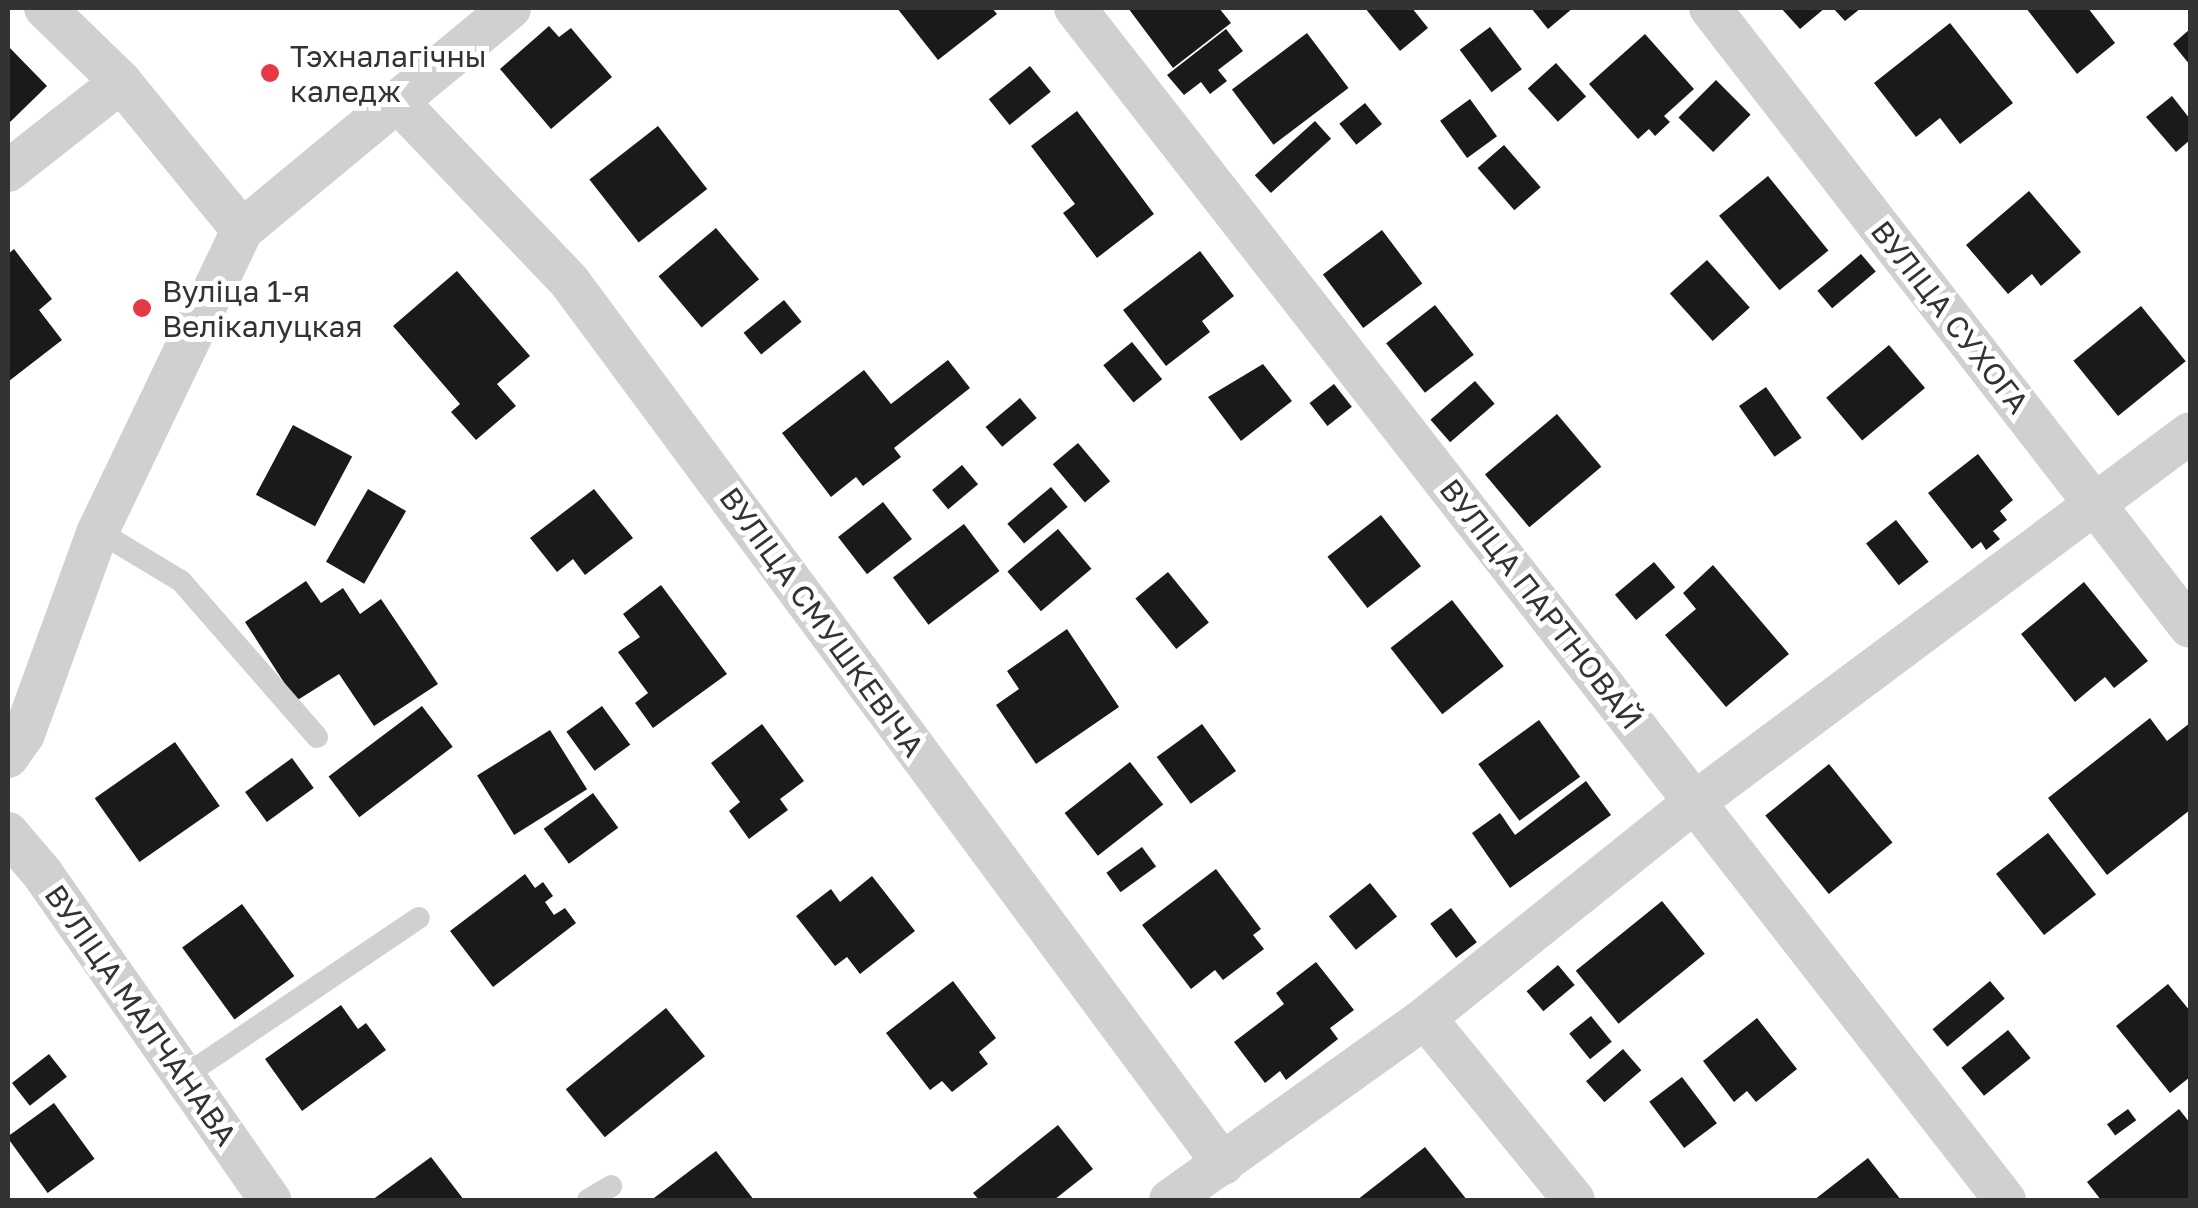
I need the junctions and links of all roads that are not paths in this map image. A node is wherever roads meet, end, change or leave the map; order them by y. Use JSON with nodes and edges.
{"nodes":[{"id":1,"x":45,"y":8,"type":"edge"},
{"id":2,"x":510,"y":8,"type":"edge"},
{"id":3,"x":1075,"y":8,"type":"edge"},
{"id":4,"x":1710,"y":8,"type":"edge"},
{"id":5,"x":121,"y":82,"type":"junction"},
{"id":6,"x":397,"y":101,"type":"junction"},
{"id":7,"x":8,"y":171,"type":"edge"},
{"id":8,"x":242,"y":230,"type":"junction"},
{"id":9,"x":2190,"y":433,"type":"edge"},
{"id":10,"x":2094,"y":503,"type":"junction"},
{"id":11,"x":98,"y":530,"type":"junction"},
{"id":12,"x":2190,"y":627,"type":"edge"},
{"id":13,"x":318,"y":736,"type":"dead end"},
{"id":14,"x":8,"y":757,"type":"edge"},
{"id":15,"x":1696,"y":802,"type":"junction"},
{"id":16,"x":8,"y":833,"type":"edge"},
{"id":17,"x":418,"y":918,"type":"dead end"},
{"id":18,"x":1425,"y":1018,"type":"junction"},
{"id":19,"x":180,"y":1079,"type":"junction"},
{"id":20,"x":1222,"y":1164,"type":"junction"},
{"id":21,"x":611,"y":1186,"type":"dead end"},
{"id":22,"x":270,"y":1200,"type":"edge"},
{"id":23,"x":588,"y":1200,"type":"edge"},
{"id":24,"x":1170,"y":1200,"type":"edge"},
{"id":25,"x":1574,"y":1200,"type":"edge"},
{"id":26,"x":2005,"y":1200,"type":"edge"}],
"edges":[{"from":1,"to":5,"type":"street"},
{"from":2,"to":6,"type":"street"},
{"from":3,"to":15,"type":"street","name":"ВУЛІЦА ПАРТНОВАЙ"},
{"from":4,"to":10,"type":"street","name":"ВУЛІЦА СУХОГА"},
{"from":5,"to":7,"type":"street"},
{"from":5,"to":8,"type":"street"},
{"from":6,"to":8,"type":"street"},
{"from":6,"to":20,"type":"street","name":"ВУЛІЦА СМУШКЕВІЧА"},
{"from":8,"to":11,"type":"street"},
{"from":9,"to":10,"type":"street"},
{"from":10,"to":12,"type":"street","name":"ВУЛІЦА СУХОГА"},
{"from":10,"to":15,"type":"street"},
{"from":11,"to":13,"type":"lane"},
{"from":11,"to":14,"type":"street"},
{"from":15,"to":18,"type":"street"},
{"from":15,"to":26,"type":"street","name":"ВУЛІЦА ПАРТНОВАЙ"},
{"from":16,"to":19,"type":"street","name":"ВУЛІЦА МАЛЧАНАВА"},
{"from":17,"to":19,"type":"lane"},
{"from":18,"to":20,"type":"street"},
{"from":18,"to":25,"type":"street"},
{"from":19,"to":22,"type":"street","name":"ВУЛІЦА МАЛЧАНАВА"},
{"from":20,"to":24,"type":"street"},
{"from":21,"to":23,"type":"lane"}]}
